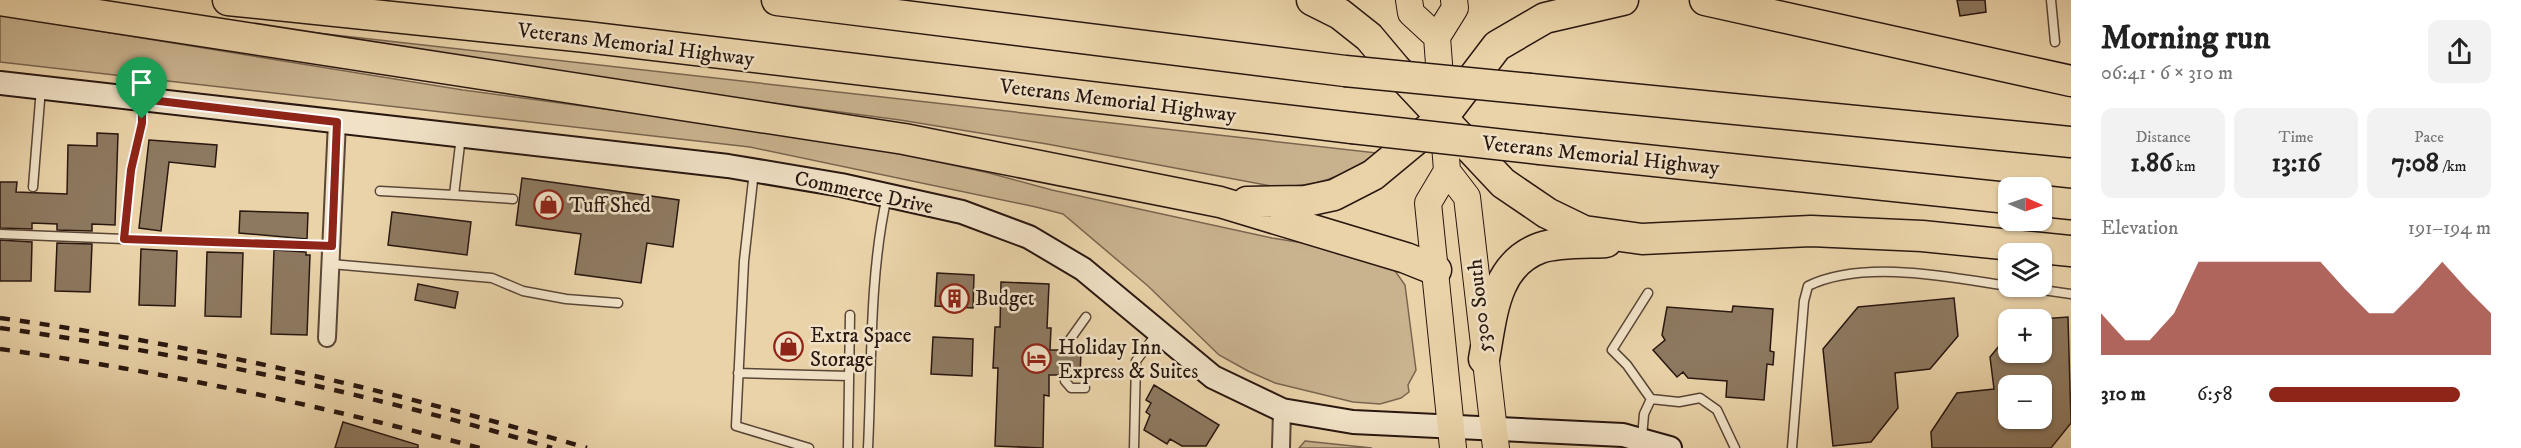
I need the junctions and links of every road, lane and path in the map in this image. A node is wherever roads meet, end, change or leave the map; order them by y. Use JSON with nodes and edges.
{"nodes":[{"id":1,"x":0,"y":0,"type":"edge"},
{"id":2,"x":228,"y":0,"type":"edge"},
{"id":3,"x":777,"y":0,"type":"edge"},
{"id":4,"x":1312,"y":0,"type":"edge"},
{"id":5,"x":1409,"y":0,"type":"edge"},
{"id":6,"x":1454,"y":0,"type":"edge"},
{"id":7,"x":1623,"y":0,"type":"edge"},
{"id":8,"x":1705,"y":0,"type":"edge"},
{"id":9,"x":2051,"y":0,"type":"edge"},
{"id":10,"x":1437,"y":37,"type":"junction"},
{"id":11,"x":2055,"y":42,"type":"dead end"},
{"id":12,"x":2071,"y":81,"type":"edge"},
{"id":13,"x":0,"y":83,"type":"edge"},
{"id":14,"x":41,"y":87,"type":"junction"},
{"id":15,"x":142,"y":99,"type":"junction"},
{"id":16,"x":1443,"y":117,"type":"junction"},
{"id":17,"x":337,"y":122,"type":"junction"},
{"id":18,"x":461,"y":136,"type":"junction"},
{"id":19,"x":2071,"y":142,"type":"edge"},
{"id":20,"x":754,"y":170,"type":"junction"},
{"id":21,"x":1447,"y":171,"type":"junction"},
{"id":22,"x":33,"y":187,"type":"dead end"},
{"id":23,"x":380,"y":191,"type":"dead end"},
{"id":24,"x":454,"y":195,"type":"junction"},
{"id":25,"x":887,"y":195,"type":"junction"},
{"id":26,"x":1998,"y":197,"type":"edge"},
{"id":27,"x":513,"y":200,"type":"dead end"},
{"id":28,"x":1220,"y":202,"type":"junction"},
{"id":29,"x":2052,"y":202,"type":"edge"},
{"id":30,"x":2071,"y":204,"type":"edge"},
{"id":31,"x":0,"y":234,"type":"edge"},
{"id":32,"x":124,"y":239,"type":"junction"},
{"id":33,"x":1642,"y":239,"type":"junction"},
{"id":34,"x":332,"y":246,"type":"junction"},
{"id":35,"x":2071,"y":251,"type":"edge"},
{"id":36,"x":331,"y":264,"type":"junction"},
{"id":37,"x":1436,"y":270,"type":"junction"},
{"id":38,"x":1998,"y":285,"type":"edge"},
{"id":39,"x":2052,"y":291,"type":"edge"},
{"id":40,"x":1648,"y":293,"type":"dead end"},
{"id":41,"x":2071,"y":294,"type":"edge"},
{"id":42,"x":618,"y":303,"type":"dead end"},
{"id":43,"x":850,"y":315,"type":"dead end"},
{"id":44,"x":1086,"y":317,"type":"dead end"},
{"id":45,"x":1159,"y":332,"type":"junction"},
{"id":46,"x":327,"y":338,"type":"dead end"},
{"id":47,"x":1065,"y":350,"type":"dead end"},
{"id":48,"x":1484,"y":358,"type":"junction"},
{"id":49,"x":738,"y":373,"type":"junction"},
{"id":50,"x":1065,"y":375,"type":"dead end"},
{"id":51,"x":849,"y":376,"type":"junction"},
{"id":52,"x":1084,"y":388,"type":"dead end"},
{"id":53,"x":1651,"y":399,"type":"junction"},
{"id":54,"x":1282,"y":410,"type":"junction"},
{"id":55,"x":1452,"y":438,"type":"edge"},
{"id":56,"x":1494,"y":439,"type":"edge"},
{"id":57,"x":1642,"y":439,"type":"junction"},
{"id":58,"x":809,"y":448,"type":"edge"},
{"id":59,"x":848,"y":448,"type":"edge"},
{"id":60,"x":868,"y":448,"type":"edge"},
{"id":61,"x":1134,"y":448,"type":"edge"},
{"id":62,"x":1281,"y":448,"type":"edge"},
{"id":63,"x":1670,"y":448,"type":"edge"},
{"id":64,"x":1735,"y":448,"type":"edge"},
{"id":65,"x":1792,"y":448,"type":"edge"}],
"edges":[{"from":1,"to":28,"type":"highway"},
{"from":2,"to":26,"type":"highway","name":"Veterans Memorial Highway","bridge":true},
{"from":3,"to":19,"type":"highway","bridge":true},
{"from":4,"to":16,"type":"highway"},
{"from":5,"to":10,"type":"main road"},
{"from":6,"to":10,"type":"main road"},
{"from":7,"to":16,"type":"highway"},
{"from":8,"to":12,"type":"highway"},
{"from":9,"to":11,"type":"lane"},
{"from":10,"to":16,"type":"main road"},
{"from":13,"to":14,"type":"street","name":"Commerce Drive"},
{"from":14,"to":15,"type":"street","name":"Commerce Drive"},
{"from":14,"to":22,"type":"lane"},
{"from":15,"to":17,"type":"street","name":"Commerce Drive"},
{"from":15,"to":32,"type":"lane"},
{"from":16,"to":21,"type":"main road"},
{"from":16,"to":28,"type":"highway"},
{"from":16,"to":33,"type":"highway"},
{"from":17,"to":18,"type":"street","name":"Commerce Drive"},
{"from":17,"to":34,"type":"street"},
{"from":18,"to":20,"type":"street","name":"Commerce Drive"},
{"from":18,"to":24,"type":"lane"},
{"from":20,"to":25,"type":"street","name":"Commerce Drive"},
{"from":20,"to":49,"type":"lane"},
{"from":21,"to":37,"type":"main road","name":"5300 South"},
{"from":21,"to":48,"type":"main road","name":"5300 South"},
{"from":23,"to":24,"type":"lane"},
{"from":24,"to":27,"type":"lane"},
{"from":25,"to":45,"type":"street","name":"Commerce Drive"},
{"from":25,"to":60,"type":"lane"},
{"from":28,"to":37,"type":"highway"},
{"from":29,"to":30,"type":"highway"},
{"from":31,"to":32,"type":"lane"},
{"from":32,"to":34,"type":"lane"},
{"from":33,"to":35,"type":"highway"},
{"from":33,"to":48,"type":"highway"},
{"from":34,"to":36,"type":"street"},
{"from":36,"to":42,"type":"lane"},
{"from":36,"to":46,"type":"street"},
{"from":37,"to":55,"type":"main road","name":"5300 South"},
{"from":38,"to":65,"type":"lane"},
{"from":39,"to":41,"type":"lane"},
{"from":40,"to":53,"type":"lane"},
{"from":43,"to":51,"type":"lane"},
{"from":44,"to":47,"type":"lane"},
{"from":45,"to":54,"type":"street","name":"Commerce Drive"},
{"from":45,"to":61,"type":"lane"},
{"from":48,"to":56,"type":"main road","name":"5300 South"},
{"from":49,"to":51,"type":"lane"},
{"from":49,"to":58,"type":"lane"},
{"from":50,"to":52,"type":"lane"},
{"from":51,"to":59,"type":"lane"},
{"from":53,"to":57,"type":"lane"},
{"from":53,"to":64,"type":"lane"},
{"from":54,"to":55,"type":"street","name":"Commerce Drive"},
{"from":54,"to":62,"type":"street"},
{"from":55,"to":56,"type":"street","name":"Commerce Drive"},
{"from":56,"to":57,"type":"street","name":"Commerce Drive"},
{"from":57,"to":63,"type":"street","name":"Commerce Drive"}]}
